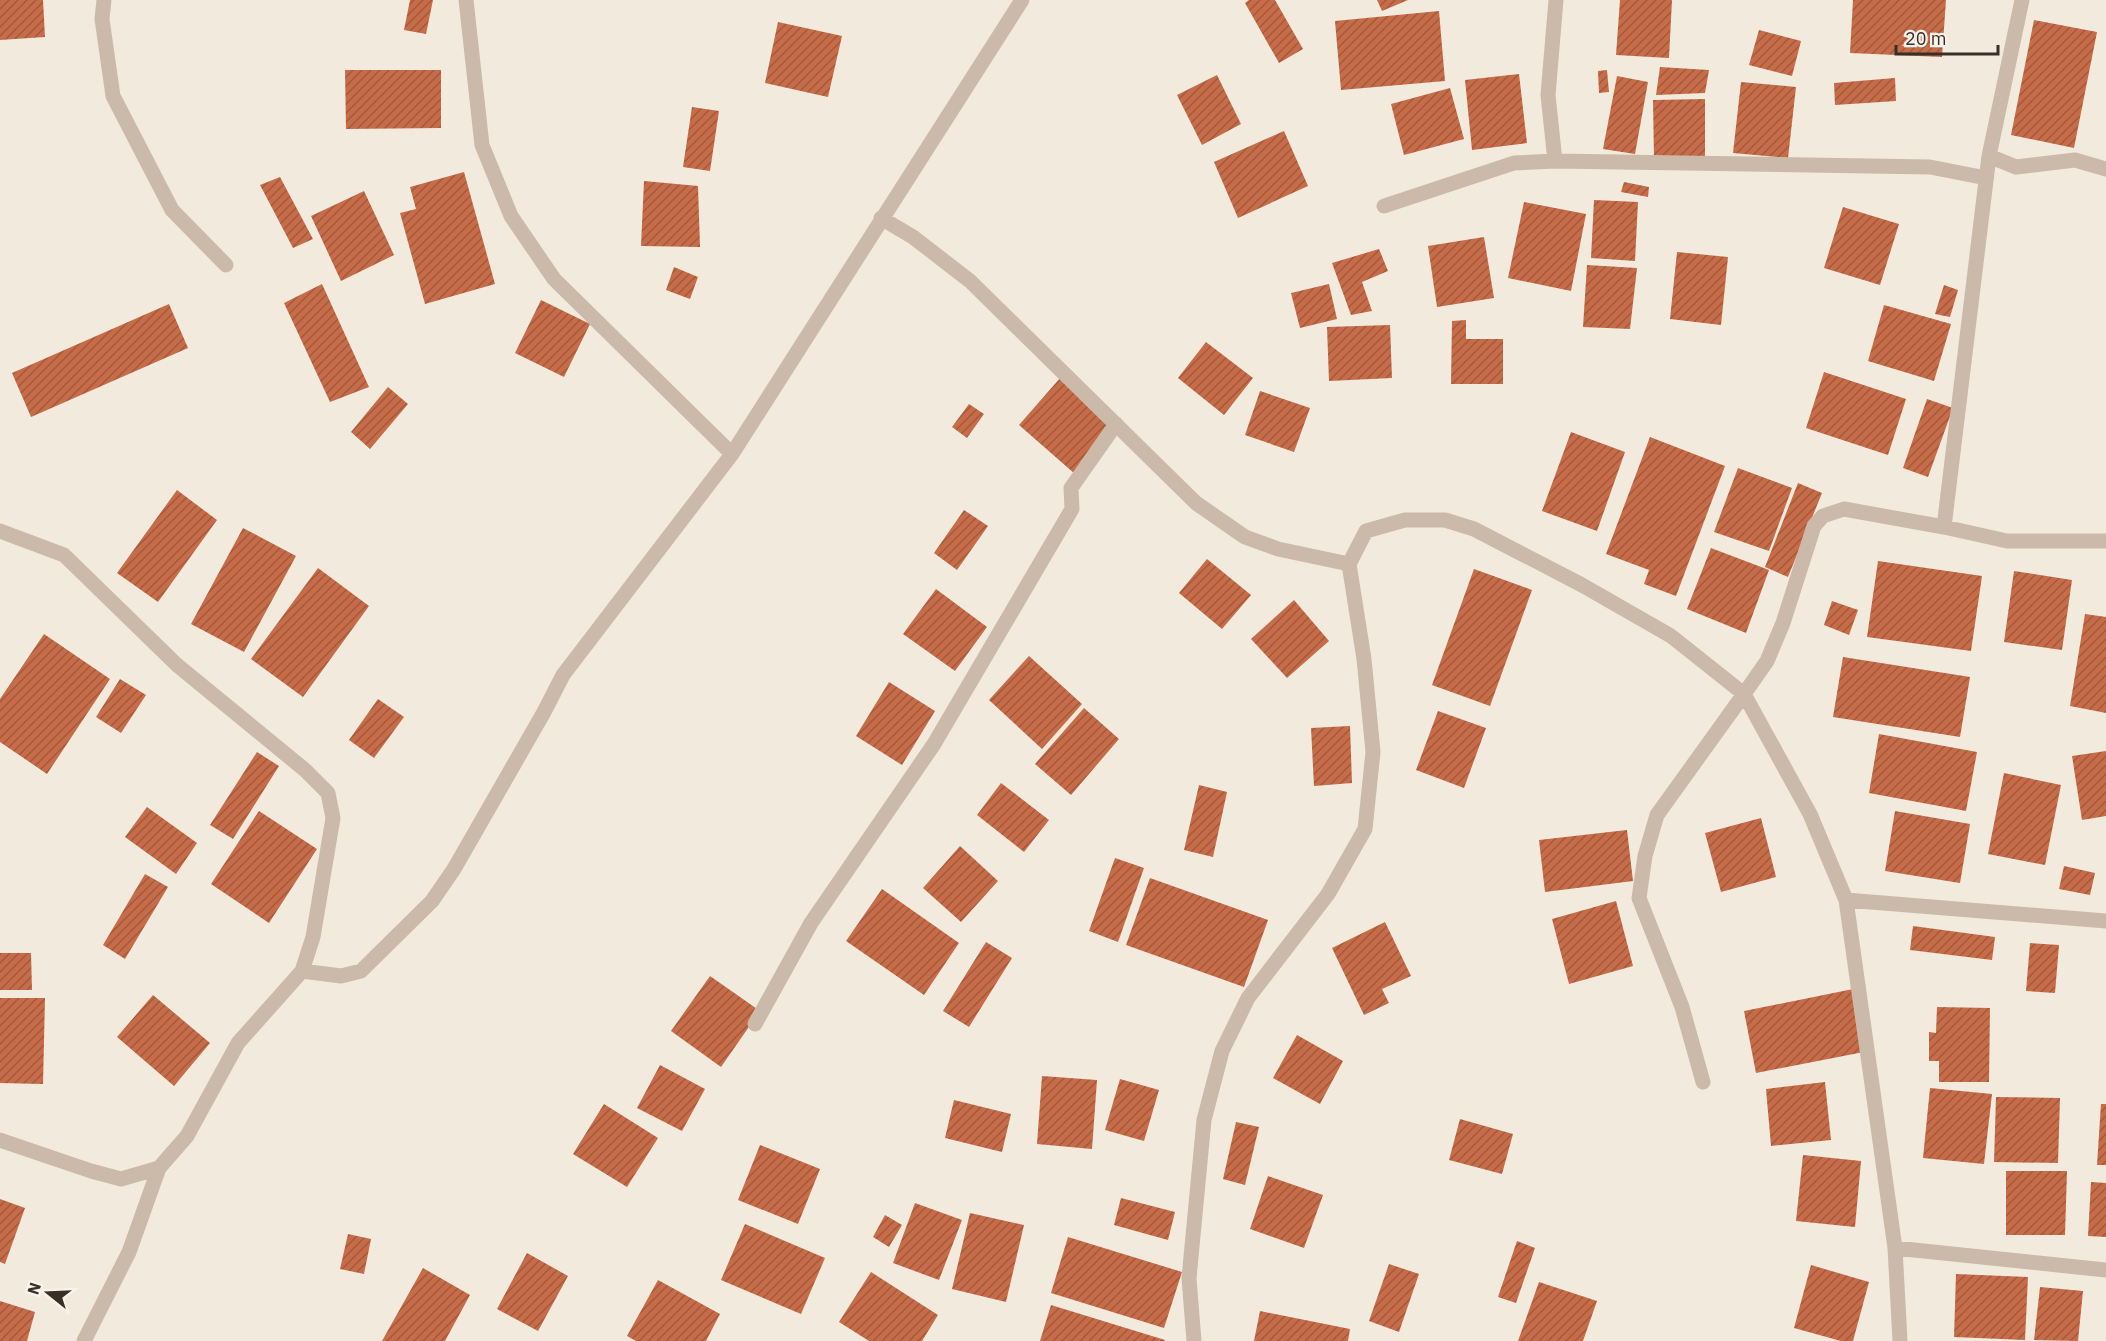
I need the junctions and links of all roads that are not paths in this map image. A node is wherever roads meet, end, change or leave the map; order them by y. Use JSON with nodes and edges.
{"nodes":[{"id":1,"x":104,"y":0,"type":"edge"},
{"id":2,"x":466,"y":0,"type":"edge"},
{"id":3,"x":1022,"y":0,"type":"edge"},
{"id":4,"x":1556,"y":0,"type":"edge"},
{"id":5,"x":2022,"y":0,"type":"edge"},
{"id":6,"x":1989,"y":156,"type":"junction"},
{"id":7,"x":1555,"y":161,"type":"junction"},
{"id":8,"x":2106,"y":168,"type":"edge"},
{"id":9,"x":1986,"y":178,"type":"junction"},
{"id":10,"x":1384,"y":206,"type":"dead end"},
{"id":11,"x":881,"y":218,"type":"junction"},
{"id":12,"x":226,"y":265,"type":"dead end"},
{"id":13,"x":1116,"y":424,"type":"junction"},
{"id":14,"x":732,"y":454,"type":"junction"},
{"id":15,"x":1944,"y":526,"type":"junction"},
{"id":16,"x":0,"y":531,"type":"edge"},
{"id":17,"x":2106,"y":541,"type":"edge"},
{"id":18,"x":1348,"y":564,"type":"junction"},
{"id":19,"x":1744,"y":694,"type":"junction"},
{"id":20,"x":1846,"y":900,"type":"junction"},
{"id":21,"x":2106,"y":921,"type":"edge"},
{"id":22,"x":302,"y":970,"type":"junction"},
{"id":23,"x":755,"y":1024,"type":"dead end"},
{"id":24,"x":1703,"y":1082,"type":"dead end"},
{"id":25,"x":0,"y":1140,"type":"edge"},
{"id":26,"x":159,"y":1168,"type":"junction"},
{"id":27,"x":1895,"y":1248,"type":"junction"},
{"id":28,"x":2106,"y":1270,"type":"edge"},
{"id":29,"x":84,"y":1341,"type":"edge"},
{"id":30,"x":1194,"y":1341,"type":"edge"},
{"id":31,"x":1900,"y":1341,"type":"edge"}],
"edges":[{"from":1,"to":12,"type":"street"},
{"from":2,"to":14,"type":"street"},
{"from":3,"to":11,"type":"street"},
{"from":4,"to":7,"type":"street"},
{"from":5,"to":6,"type":"street"},
{"from":6,"to":8,"type":"street"},
{"from":6,"to":9,"type":"street"},
{"from":7,"to":9,"type":"street"},
{"from":7,"to":10,"type":"street"},
{"from":9,"to":15,"type":"street"},
{"from":11,"to":13,"type":"street"},
{"from":11,"to":14,"type":"street"},
{"from":13,"to":18,"type":"street"},
{"from":13,"to":23,"type":"street"},
{"from":14,"to":22,"type":"street"},
{"from":15,"to":17,"type":"street"},
{"from":15,"to":19,"type":"street"},
{"from":16,"to":22,"type":"street"},
{"from":18,"to":19,"type":"street"},
{"from":18,"to":30,"type":"street"},
{"from":19,"to":20,"type":"street"},
{"from":19,"to":24,"type":"street"},
{"from":20,"to":21,"type":"street"},
{"from":20,"to":27,"type":"street"},
{"from":22,"to":26,"type":"street"},
{"from":25,"to":26,"type":"street"},
{"from":26,"to":29,"type":"street"},
{"from":27,"to":28,"type":"street"},
{"from":27,"to":31,"type":"street"}]}
